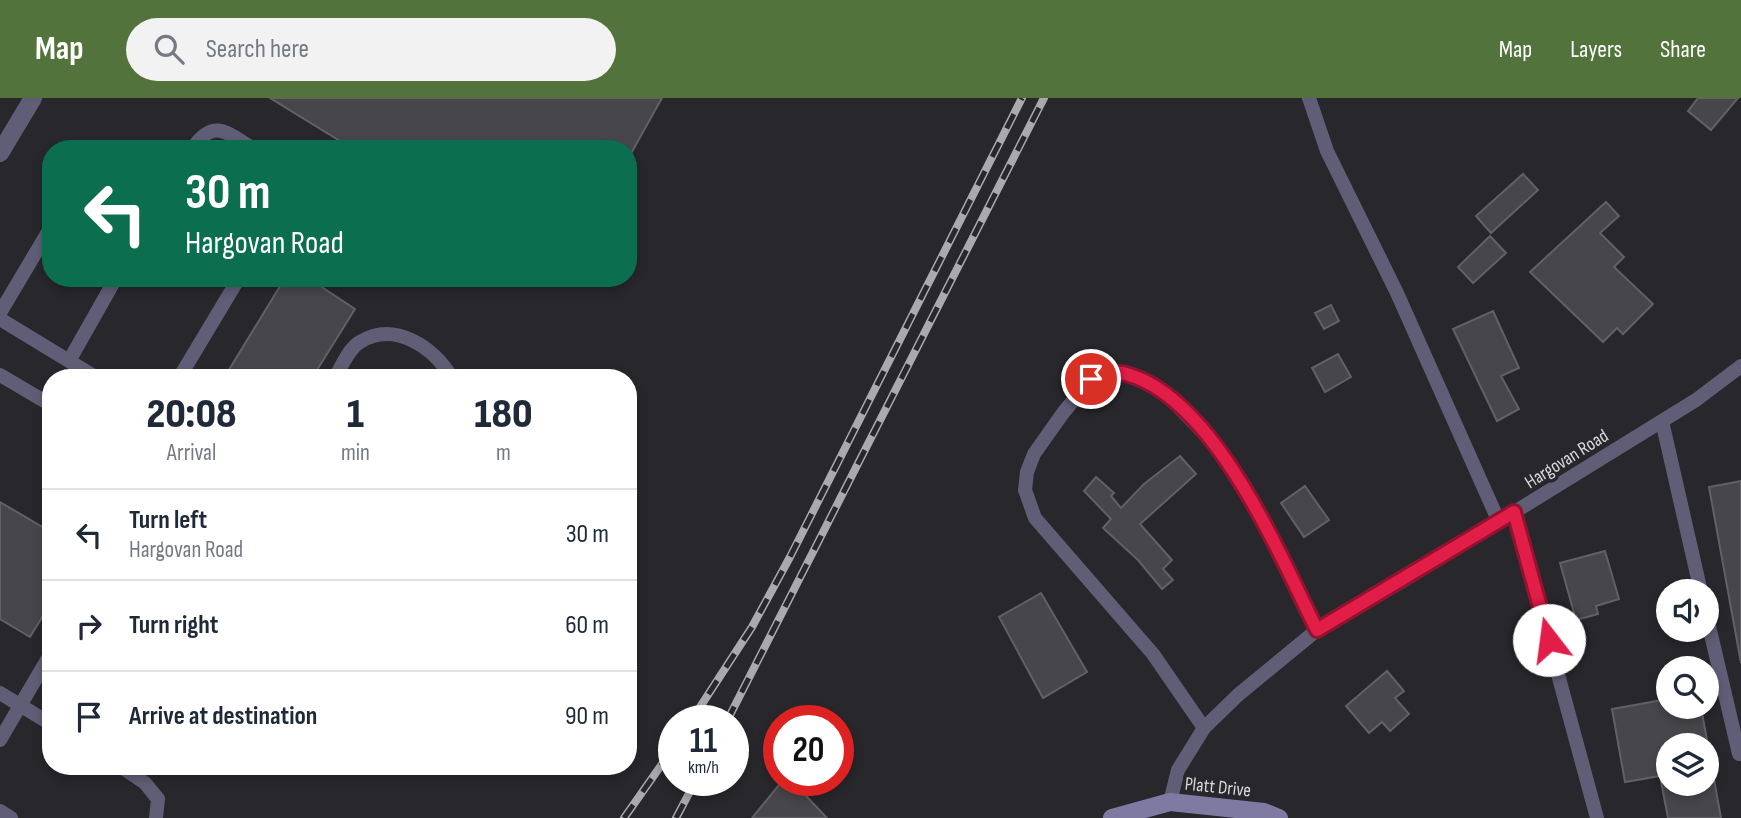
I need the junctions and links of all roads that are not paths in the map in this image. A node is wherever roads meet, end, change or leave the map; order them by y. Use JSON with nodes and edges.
{"nodes":[{"id":1,"x":33,"y":98,"type":"edge"},
{"id":2,"x":1308,"y":98,"type":"edge"},
{"id":3,"x":199,"y":140,"type":"edge"},
{"id":4,"x":239,"y":140,"type":"edge"},
{"id":5,"x":0,"y":153,"type":"edge"},
{"id":6,"x":42,"y":242,"type":"edge"},
{"id":7,"x":111,"y":287,"type":"edge"},
{"id":8,"x":234,"y":287,"type":"edge"},
{"id":9,"x":0,"y":313,"type":"edge"},
{"id":10,"x":0,"y":319,"type":"edge"},
{"id":11,"x":69,"y":361,"type":"junction"},
{"id":12,"x":1741,"y":366,"type":"edge"},
{"id":13,"x":82,"y":369,"type":"edge"},
{"id":14,"x":184,"y":369,"type":"edge"},
{"id":15,"x":341,"y":369,"type":"edge"},
{"id":16,"x":446,"y":369,"type":"edge"},
{"id":17,"x":0,"y":375,"type":"edge"},
{"id":18,"x":42,"y":400,"type":"edge"},
{"id":19,"x":1662,"y":421,"type":"junction"},
{"id":20,"x":1514,"y":512,"type":"junction"},
{"id":21,"x":1499,"y":522,"type":"junction"},
{"id":22,"x":1698,"y":579,"type":"edge"},
{"id":23,"x":1317,"y":630,"type":"junction"},
{"id":24,"x":1713,"y":642,"type":"edge"},
{"id":25,"x":42,"y":668,"type":"edge"},
{"id":26,"x":0,"y":693,"type":"edge"},
{"id":27,"x":20,"y":705,"type":"junction"},
{"id":28,"x":42,"y":718,"type":"edge"},
{"id":29,"x":1204,"y":728,"type":"junction"},
{"id":30,"x":0,"y":740,"type":"edge"},
{"id":31,"x":1739,"y":754,"type":"dead end"},
{"id":32,"x":133,"y":775,"type":"edge"},
{"id":33,"x":1170,"y":802,"type":"junction"},
{"id":34,"x":0,"y":811,"type":"edge"},
{"id":35,"x":11,"y":818,"type":"edge"},
{"id":36,"x":156,"y":818,"type":"edge"},
{"id":37,"x":1112,"y":818,"type":"edge"},
{"id":38,"x":1279,"y":818,"type":"edge"},
{"id":39,"x":1597,"y":818,"type":"edge"}],
"edges":[{"from":1,"to":5,"type":"street"},
{"from":2,"to":21,"type":"lane"},
{"from":3,"to":4,"type":"lane"},
{"from":6,"to":9,"type":"lane"},
{"from":7,"to":11,"type":"lane"},
{"from":8,"to":14,"type":"lane"},
{"from":10,"to":11,"type":"lane"},
{"from":11,"to":13,"type":"lane"},
{"from":12,"to":19,"type":"lane","name":"Hargovan Road"},
{"from":15,"to":16,"type":"lane"},
{"from":17,"to":18,"type":"lane"},
{"from":19,"to":20,"type":"lane","name":"Hargovan Road"},
{"from":19,"to":22,"type":"lane"},
{"from":20,"to":21,"type":"lane","name":"Hargovan Road"},
{"from":20,"to":39,"type":"lane"},
{"from":21,"to":23,"type":"lane","name":"Hargovan Road"},
{"from":23,"to":29,"type":"lane","name":"Hargovan Road"},
{"from":23,"to":29,"type":"lane"},
{"from":24,"to":31,"type":"lane"},
{"from":25,"to":27,"type":"lane"},
{"from":26,"to":27,"type":"lane"},
{"from":27,"to":28,"type":"lane"},
{"from":27,"to":30,"type":"lane"},
{"from":29,"to":33,"type":"lane","name":"Hargovan Road"},
{"from":32,"to":36,"type":"lane"},
{"from":33,"to":37,"type":"street","name":"Platt Drive"},
{"from":33,"to":38,"type":"street","name":"Platt Drive"},
{"from":34,"to":35,"type":"lane"}]}
